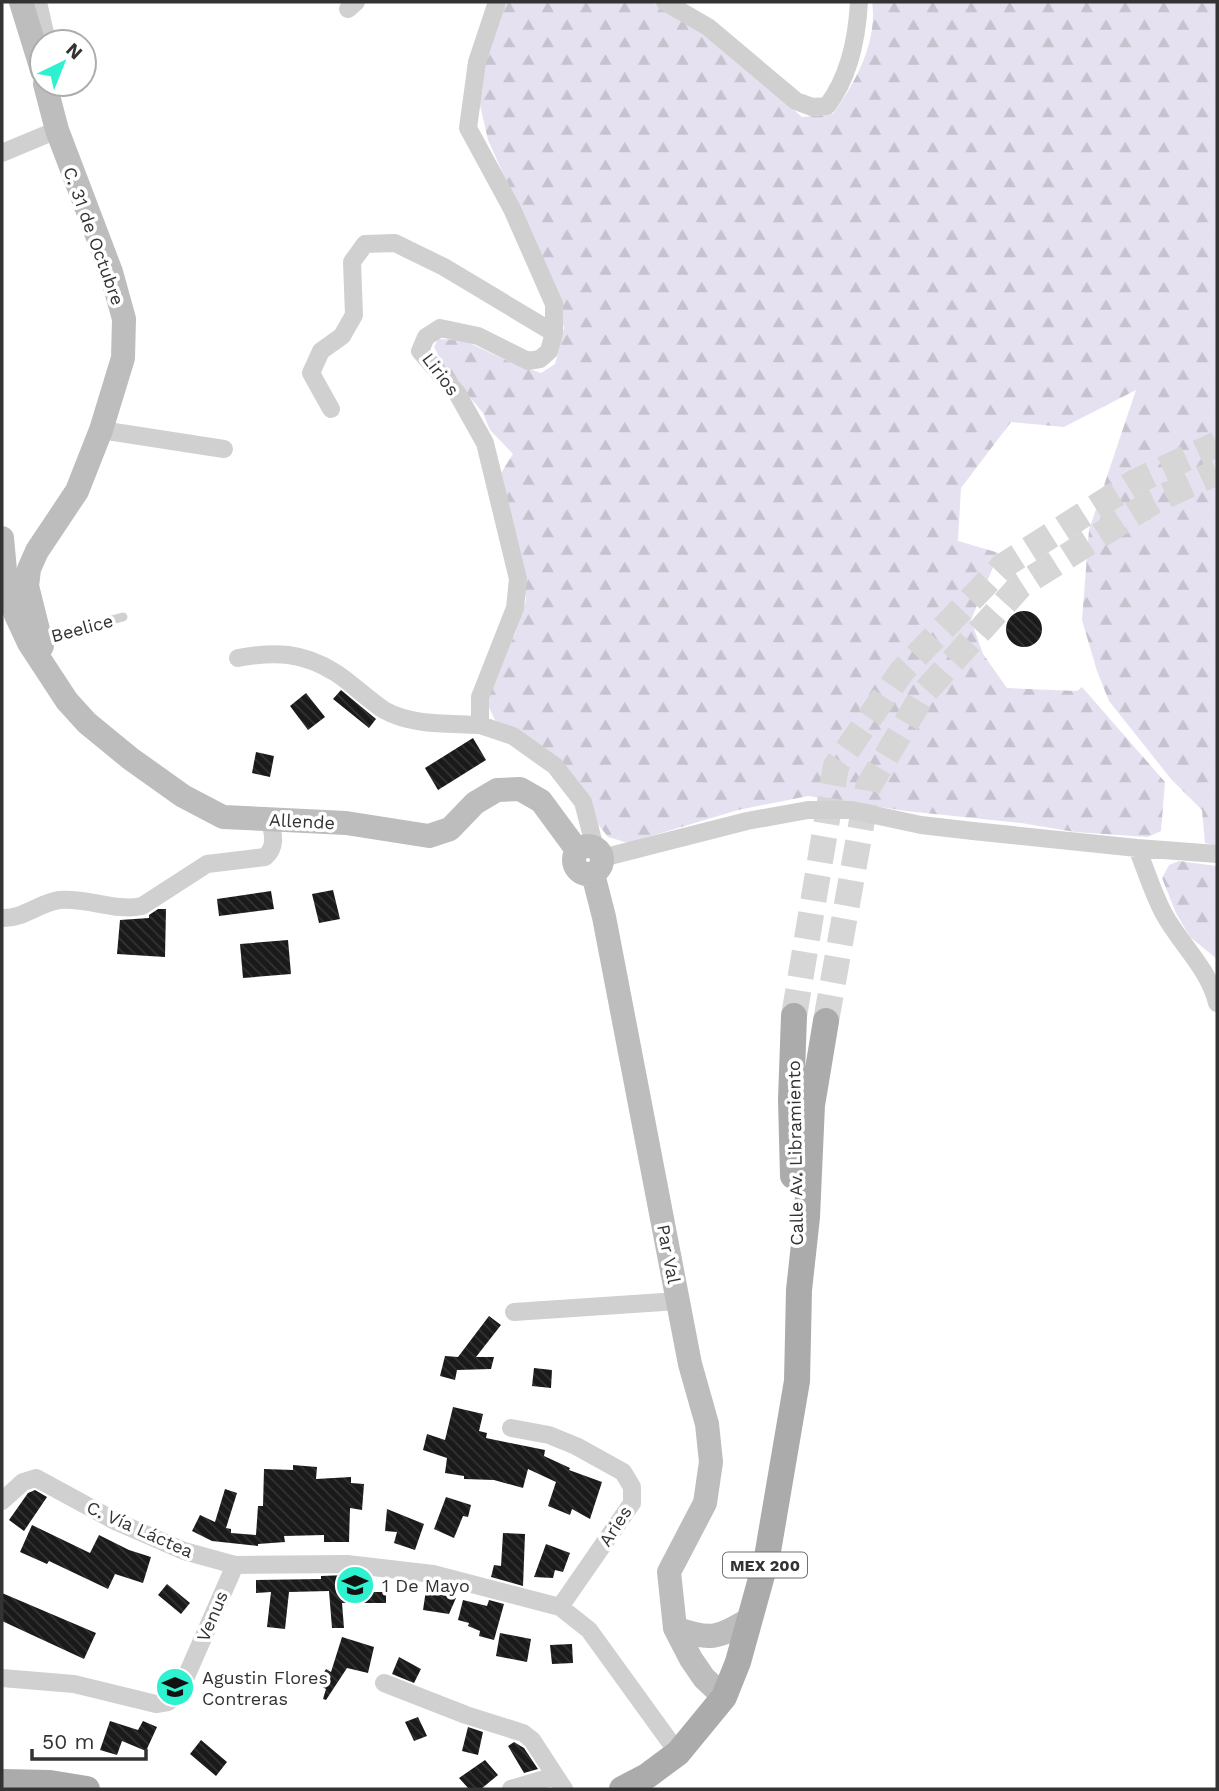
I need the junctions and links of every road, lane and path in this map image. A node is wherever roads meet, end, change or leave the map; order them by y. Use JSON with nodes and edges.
{"nodes":[{"id":1,"x":21,"y":2,"type":"edge"},
{"id":2,"x":38,"y":2,"type":"edge"},
{"id":3,"x":497,"y":2,"type":"edge"},
{"id":4,"x":665,"y":2,"type":"edge"},
{"id":5,"x":859,"y":2,"type":"edge"},
{"id":6,"x":29,"y":28,"type":"edge"},
{"id":7,"x":44,"y":28,"type":"edge"},
{"id":8,"x":49,"y":98,"type":"edge"},
{"id":9,"x":57,"y":130,"type":"junction"},
{"id":10,"x":2,"y":153,"type":"edge"},
{"id":11,"x":554,"y":333,"type":"junction"},
{"id":12,"x":331,"y":409,"type":"dead end"},
{"id":13,"x":101,"y":430,"type":"junction"},
{"id":14,"x":224,"y":449,"type":"dead end"},
{"id":15,"x":2,"y":538,"type":"edge"},
{"id":16,"x":123,"y":617,"type":"dead end"},
{"id":17,"x":42,"y":650,"type":"junction"},
{"id":18,"x":237,"y":658,"type":"dead end"},
{"id":19,"x":480,"y":724,"type":"junction"},
{"id":20,"x":270,"y":820,"type":"junction"},
{"id":21,"x":1137,"y":848,"type":"junction"},
{"id":22,"x":1217,"y":854,"type":"edge"},
{"id":23,"x":592,"y":857,"type":"junction"},
{"id":24,"x":2,"y":918,"type":"edge"},
{"id":25,"x":1217,"y":1003,"type":"edge"},
{"id":26,"x":794,"y":1016,"type":"tunnel mouth"},
{"id":27,"x":826,"y":1021,"type":"tunnel mouth"},
{"id":28,"x":799,"y":1290,"type":"junction"},
{"id":29,"x":678,"y":1301,"type":"junction"},
{"id":30,"x":514,"y":1312,"type":"dead end"},
{"id":31,"x":511,"y":1428,"type":"dead end"},
{"id":32,"x":2,"y":1501,"type":"edge"},
{"id":33,"x":235,"y":1565,"type":"junction"},
{"id":34,"x":560,"y":1607,"type":"junction"},
{"id":35,"x":750,"y":1619,"type":"junction"},
{"id":36,"x":675,"y":1628,"type":"junction"},
{"id":37,"x":2,"y":1678,"type":"edge"},
{"id":38,"x":384,"y":1683,"type":"dead end"},
{"id":39,"x":724,"y":1697,"type":"junction"},
{"id":40,"x":678,"y":1753,"type":"junction"},
{"id":41,"x":2,"y":1782,"type":"edge"},
{"id":42,"x":559,"y":1782,"type":"edge"},
{"id":43,"x":87,"y":1789,"type":"edge"},
{"id":44,"x":511,"y":1789,"type":"edge"},
{"id":45,"x":622,"y":1789,"type":"edge"}],
"edges":[{"from":1,"to":6,"type":"street"},
{"from":2,"to":7,"type":"street"},
{"from":3,"to":11,"type":"street"},
{"from":4,"to":5,"type":"street"},
{"from":8,"to":9,"type":"street","name":"C. 31 de Octubre"},
{"from":9,"to":10,"type":"street"},
{"from":9,"to":13,"type":"street","name":"C. 31 de Octubre"},
{"from":11,"to":12,"type":"street"},
{"from":11,"to":19,"type":"street","name":"Lirios"},
{"from":13,"to":14,"type":"street"},
{"from":13,"to":17,"type":"street","name":"C. 31 de Octubre"},
{"from":15,"to":17,"type":"street","name":"Allende"},
{"from":16,"to":17,"type":"lane","name":"Beelice"},
{"from":17,"to":20,"type":"street","name":"Allende"},
{"from":18,"to":19,"type":"street"},
{"from":19,"to":23,"type":"street"},
{"from":20,"to":23,"type":"street","name":"Allende"},
{"from":20,"to":24,"type":"street"},
{"from":21,"to":22,"type":"street"},
{"from":21,"to":23,"type":"street"},
{"from":21,"to":25,"type":"street"},
{"from":23,"to":29,"type":"street","name":"Par Val"},
{"from":26,"to":28,"type":"main road","name":"Calle Av. Libramiento","number":"MEX 200"},
{"from":27,"to":28,"type":"main road","name":"Calle Av. Libramiento","number":"MEX 200"},
{"from":28,"to":35,"type":"main road","name":"Calle Av. Libramiento","number":"MEX 200"},
{"from":29,"to":30,"type":"street"},
{"from":29,"to":36,"type":"street","name":"Par Val"},
{"from":31,"to":34,"type":"street","name":"Aries"},
{"from":32,"to":33,"type":"street","name":"C. Vía Láctea"},
{"from":33,"to":34,"type":"street","name":"C. Vía Láctea"},
{"from":33,"to":37,"type":"street","name":"Venus"},
{"from":34,"to":40,"type":"street","name":"C. Vía Láctea"},
{"from":35,"to":36,"type":"street"},
{"from":35,"to":39,"type":"main road","name":"Calle Av. Libramiento","number":"MEX 200"},
{"from":36,"to":39,"type":"street","name":"Par Val"},
{"from":38,"to":42,"type":"street"},
{"from":39,"to":40,"type":"main road","name":"Calle Av. Libramiento","number":"MEX 200"},
{"from":40,"to":45,"type":"main road","name":"Calle Av. Libramiento","number":"MEX 200"},
{"from":41,"to":43,"type":"main road"},
{"from":42,"to":44,"type":"street"}]}
